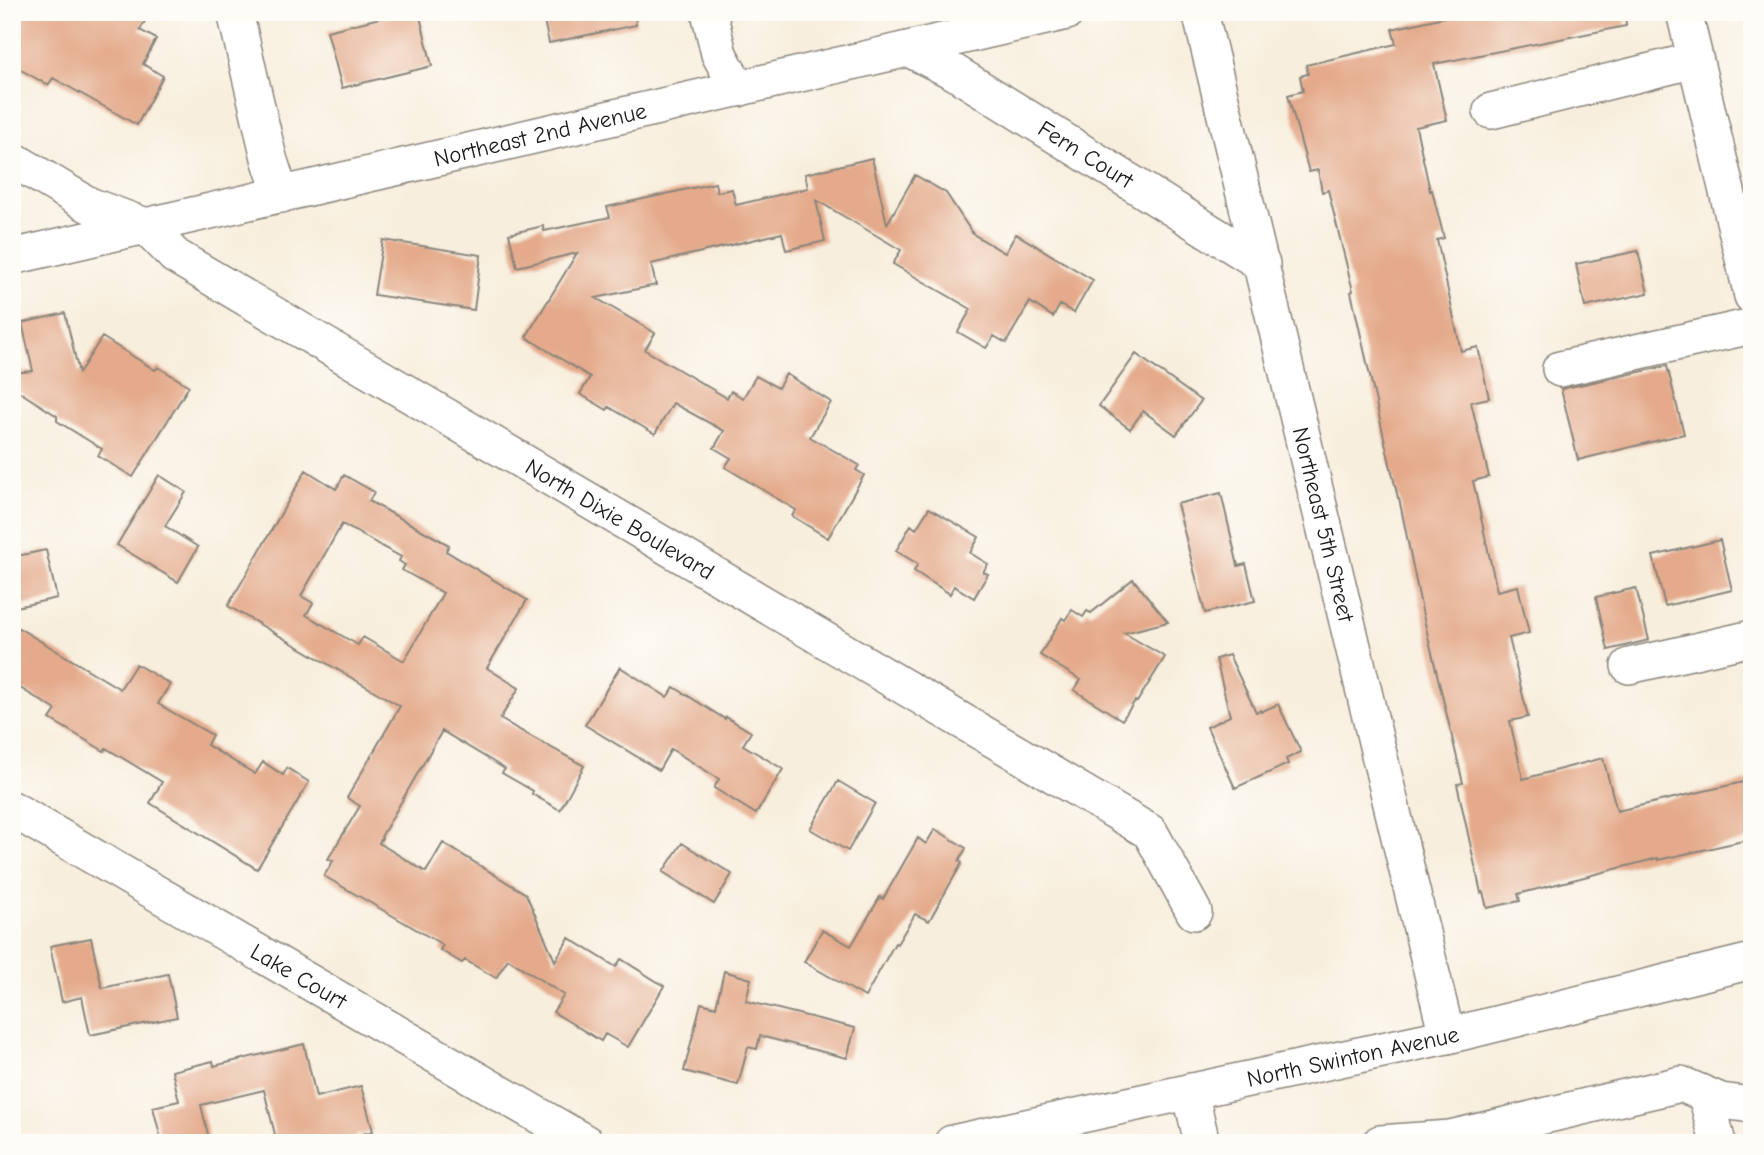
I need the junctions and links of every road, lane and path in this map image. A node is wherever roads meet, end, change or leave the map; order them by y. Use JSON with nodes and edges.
{"nodes":[{"id":1,"x":235,"y":12,"type":"edge"},
{"id":2,"x":709,"y":12,"type":"edge"},
{"id":3,"x":1068,"y":12,"type":"edge"},
{"id":4,"x":1200,"y":12,"type":"edge"},
{"id":5,"x":1684,"y":12,"type":"edge"},
{"id":6,"x":909,"y":49,"type":"junction"},
{"id":7,"x":1695,"y":60,"type":"junction"},
{"id":8,"x":738,"y":89,"type":"junction"},
{"id":9,"x":1491,"y":111,"type":"dead end"},
{"id":10,"x":12,"y":159,"type":"edge"},
{"id":11,"x":281,"y":195,"type":"junction"},
{"id":12,"x":146,"y":226,"type":"junction"},
{"id":13,"x":12,"y":257,"type":"edge"},
{"id":14,"x":1262,"y":264,"type":"junction"},
{"id":15,"x":1752,"y":296,"type":"edge"},
{"id":16,"x":1752,"y":326,"type":"edge"},
{"id":17,"x":1560,"y":369,"type":"dead end"},
{"id":18,"x":1752,"y":638,"type":"edge"},
{"id":19,"x":1629,"y":666,"type":"dead end"},
{"id":20,"x":12,"y":809,"type":"edge"},
{"id":21,"x":1194,"y":912,"type":"dead end"},
{"id":22,"x":1752,"y":961,"type":"edge"},
{"id":23,"x":1447,"y":1036,"type":"junction"},
{"id":24,"x":1190,"y":1091,"type":"junction"},
{"id":25,"x":1706,"y":1095,"type":"junction"},
{"id":26,"x":1752,"y":1105,"type":"edge"},
{"id":27,"x":1425,"y":1141,"type":"edge"},
{"id":28,"x":586,"y":1143,"type":"edge"},
{"id":29,"x":952,"y":1143,"type":"edge"},
{"id":30,"x":1202,"y":1143,"type":"edge"},
{"id":31,"x":1380,"y":1143,"type":"edge"},
{"id":32,"x":1718,"y":1143,"type":"edge"}],
"edges":[{"from":1,"to":11,"type":"street"},
{"from":2,"to":8,"type":"street"},
{"from":3,"to":6,"type":"street","name":"Northeast 2nd Avenue"},
{"from":4,"to":14,"type":"street","name":"Northeast 5th Street"},
{"from":5,"to":7,"type":"street"},
{"from":6,"to":8,"type":"street","name":"Northeast 2nd Avenue"},
{"from":6,"to":14,"type":"street","name":"Fern Court"},
{"from":7,"to":9,"type":"street"},
{"from":7,"to":15,"type":"street"},
{"from":8,"to":11,"type":"street","name":"Northeast 2nd Avenue"},
{"from":10,"to":12,"type":"street","name":"North Dixie Boulevard"},
{"from":11,"to":12,"type":"street","name":"Northeast 2nd Avenue"},
{"from":12,"to":13,"type":"street","name":"Northeast 2nd Avenue"},
{"from":12,"to":21,"type":"street","name":"North Dixie Boulevard"},
{"from":14,"to":23,"type":"street","name":"Northeast 5th Street"},
{"from":16,"to":17,"type":"street"},
{"from":18,"to":19,"type":"street"},
{"from":20,"to":28,"type":"street","name":"Lake Court"},
{"from":22,"to":23,"type":"street","name":"North Swinton Avenue"},
{"from":23,"to":24,"type":"street","name":"North Swinton Avenue"},
{"from":24,"to":29,"type":"street","name":"North Swinton Avenue"},
{"from":24,"to":30,"type":"street"},
{"from":25,"to":26,"type":"street"},
{"from":25,"to":27,"type":"street"},
{"from":25,"to":32,"type":"street"},
{"from":27,"to":31,"type":"street"}]}
